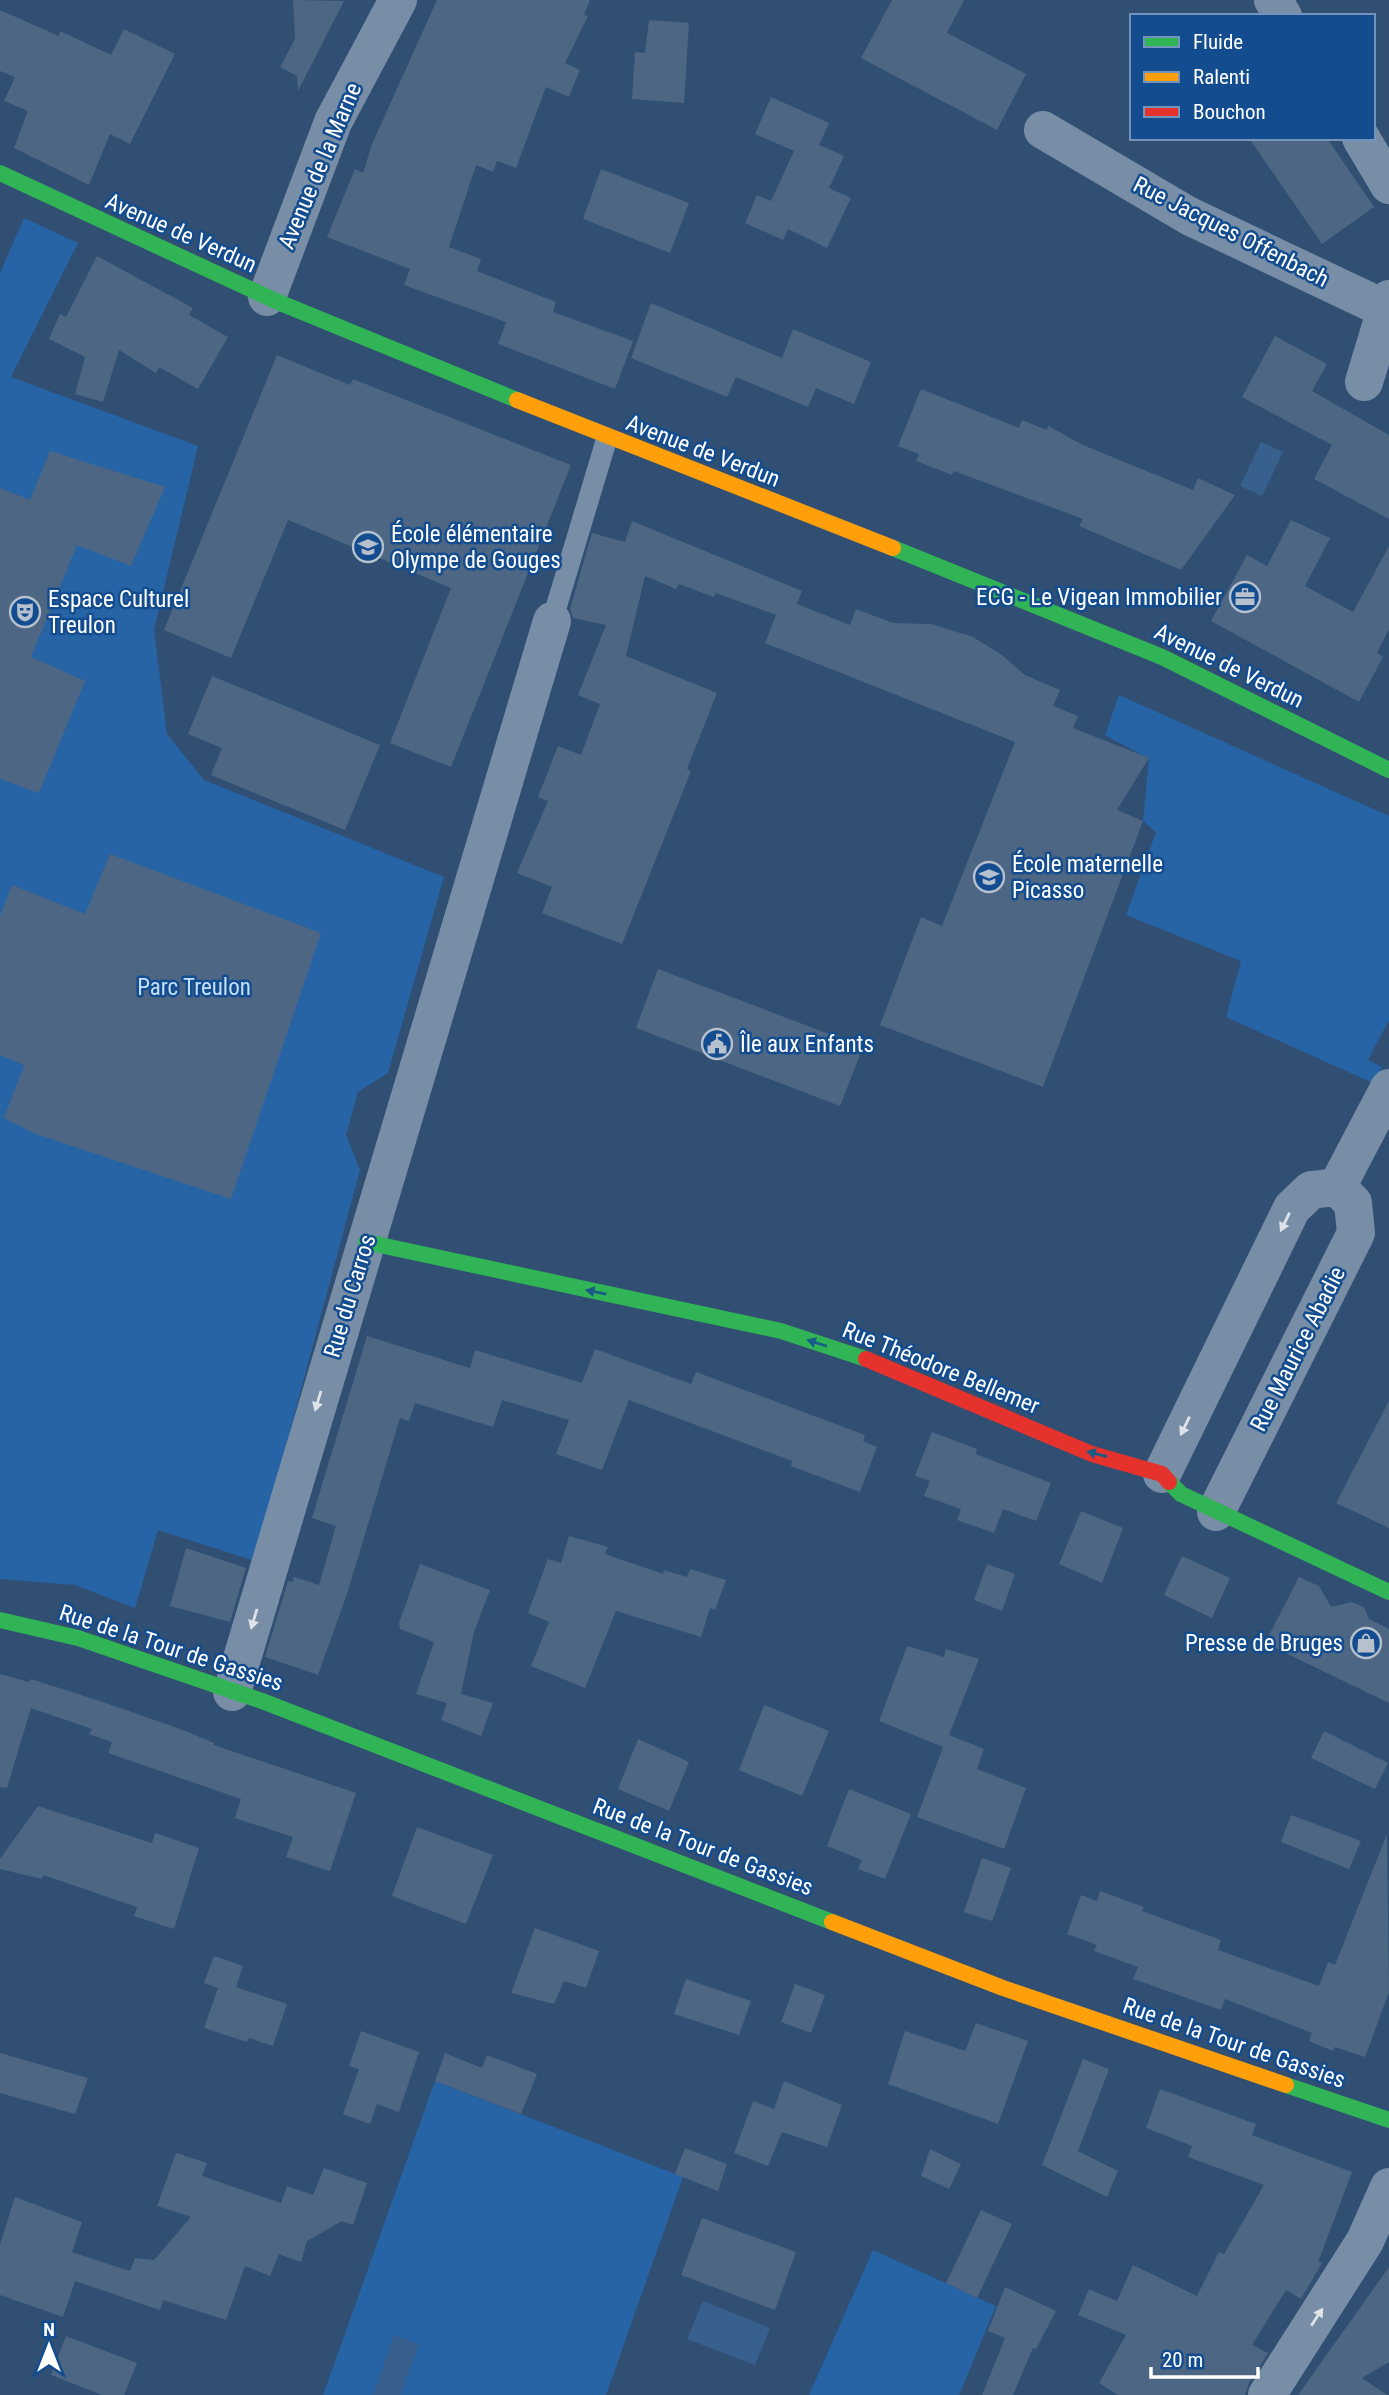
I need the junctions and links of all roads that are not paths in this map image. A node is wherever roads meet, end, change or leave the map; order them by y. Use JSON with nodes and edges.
{"nodes":[{"id":1,"x":398,"y":0,"type":"edge"},
{"id":2,"x":1043,"y":130,"type":"dead end"},
{"id":3,"x":0,"y":173,"type":"edge"},
{"id":4,"x":267,"y":297,"type":"junction"},
{"id":5,"x":1387,"y":304,"type":"edge"},
{"id":6,"x":1364,"y":382,"type":"dead end"},
{"id":7,"x":607,"y":438,"type":"junction"},
{"id":8,"x":552,"y":621,"type":"joint"},
{"id":9,"x":1389,"y":770,"type":"edge"},
{"id":10,"x":1388,"y":1092,"type":"edge"},
{"id":11,"x":1337,"y":1187,"type":"junction"},
{"id":12,"x":366,"y":1242,"type":"junction"},
{"id":13,"x":1162,"y":1474,"type":"junction"},
{"id":14,"x":1216,"y":1512,"type":"junction"},
{"id":15,"x":1389,"y":1592,"type":"edge"},
{"id":16,"x":0,"y":1620,"type":"edge"},
{"id":17,"x":232,"y":1692,"type":"junction"},
{"id":18,"x":1389,"y":2120,"type":"edge"},
{"id":19,"x":1389,"y":2187,"type":"edge"},
{"id":20,"x":1267,"y":2395,"type":"edge"}],
"edges":[{"from":1,"to":4,"type":"street","name":"Avenue de la Marne"},
{"from":2,"to":5,"type":"street","name":"Rue Jacques Offenbach"},
{"from":3,"to":4,"type":"street","name":"Avenue de Verdun"},
{"from":4,"to":7,"type":"street","name":"Avenue de Verdun"},
{"from":5,"to":6,"type":"street","name":"Rue Jacques Offenbach"},
{"from":7,"to":8,"type":"lane"},
{"from":7,"to":9,"type":"street","name":"Avenue de Verdun"},
{"from":8,"to":12,"type":"street","name":"Rue du Carros"},
{"from":10,"to":11,"type":"street"},
{"from":11,"to":13,"type":"street","one_way":true},
{"from":11,"to":14,"type":"street","name":"Rue Maurice Abadie"},
{"from":13,"to":12,"type":"street","name":"Rue Théodore Bellemer","one_way":true},
{"from":12,"to":17,"type":"street","name":"Rue du Carros","one_way":true},
{"from":13,"to":14,"type":"street","name":"Rue Théodore Bellemer"},
{"from":14,"to":15,"type":"street","name":"Rue Théodore Bellemer"},
{"from":16,"to":17,"type":"street","name":"Rue de la Tour de Gassies"},
{"from":17,"to":18,"type":"street","name":"Rue de la Tour de Gassies"},
{"from":20,"to":19,"type":"street","one_way":true}]}
